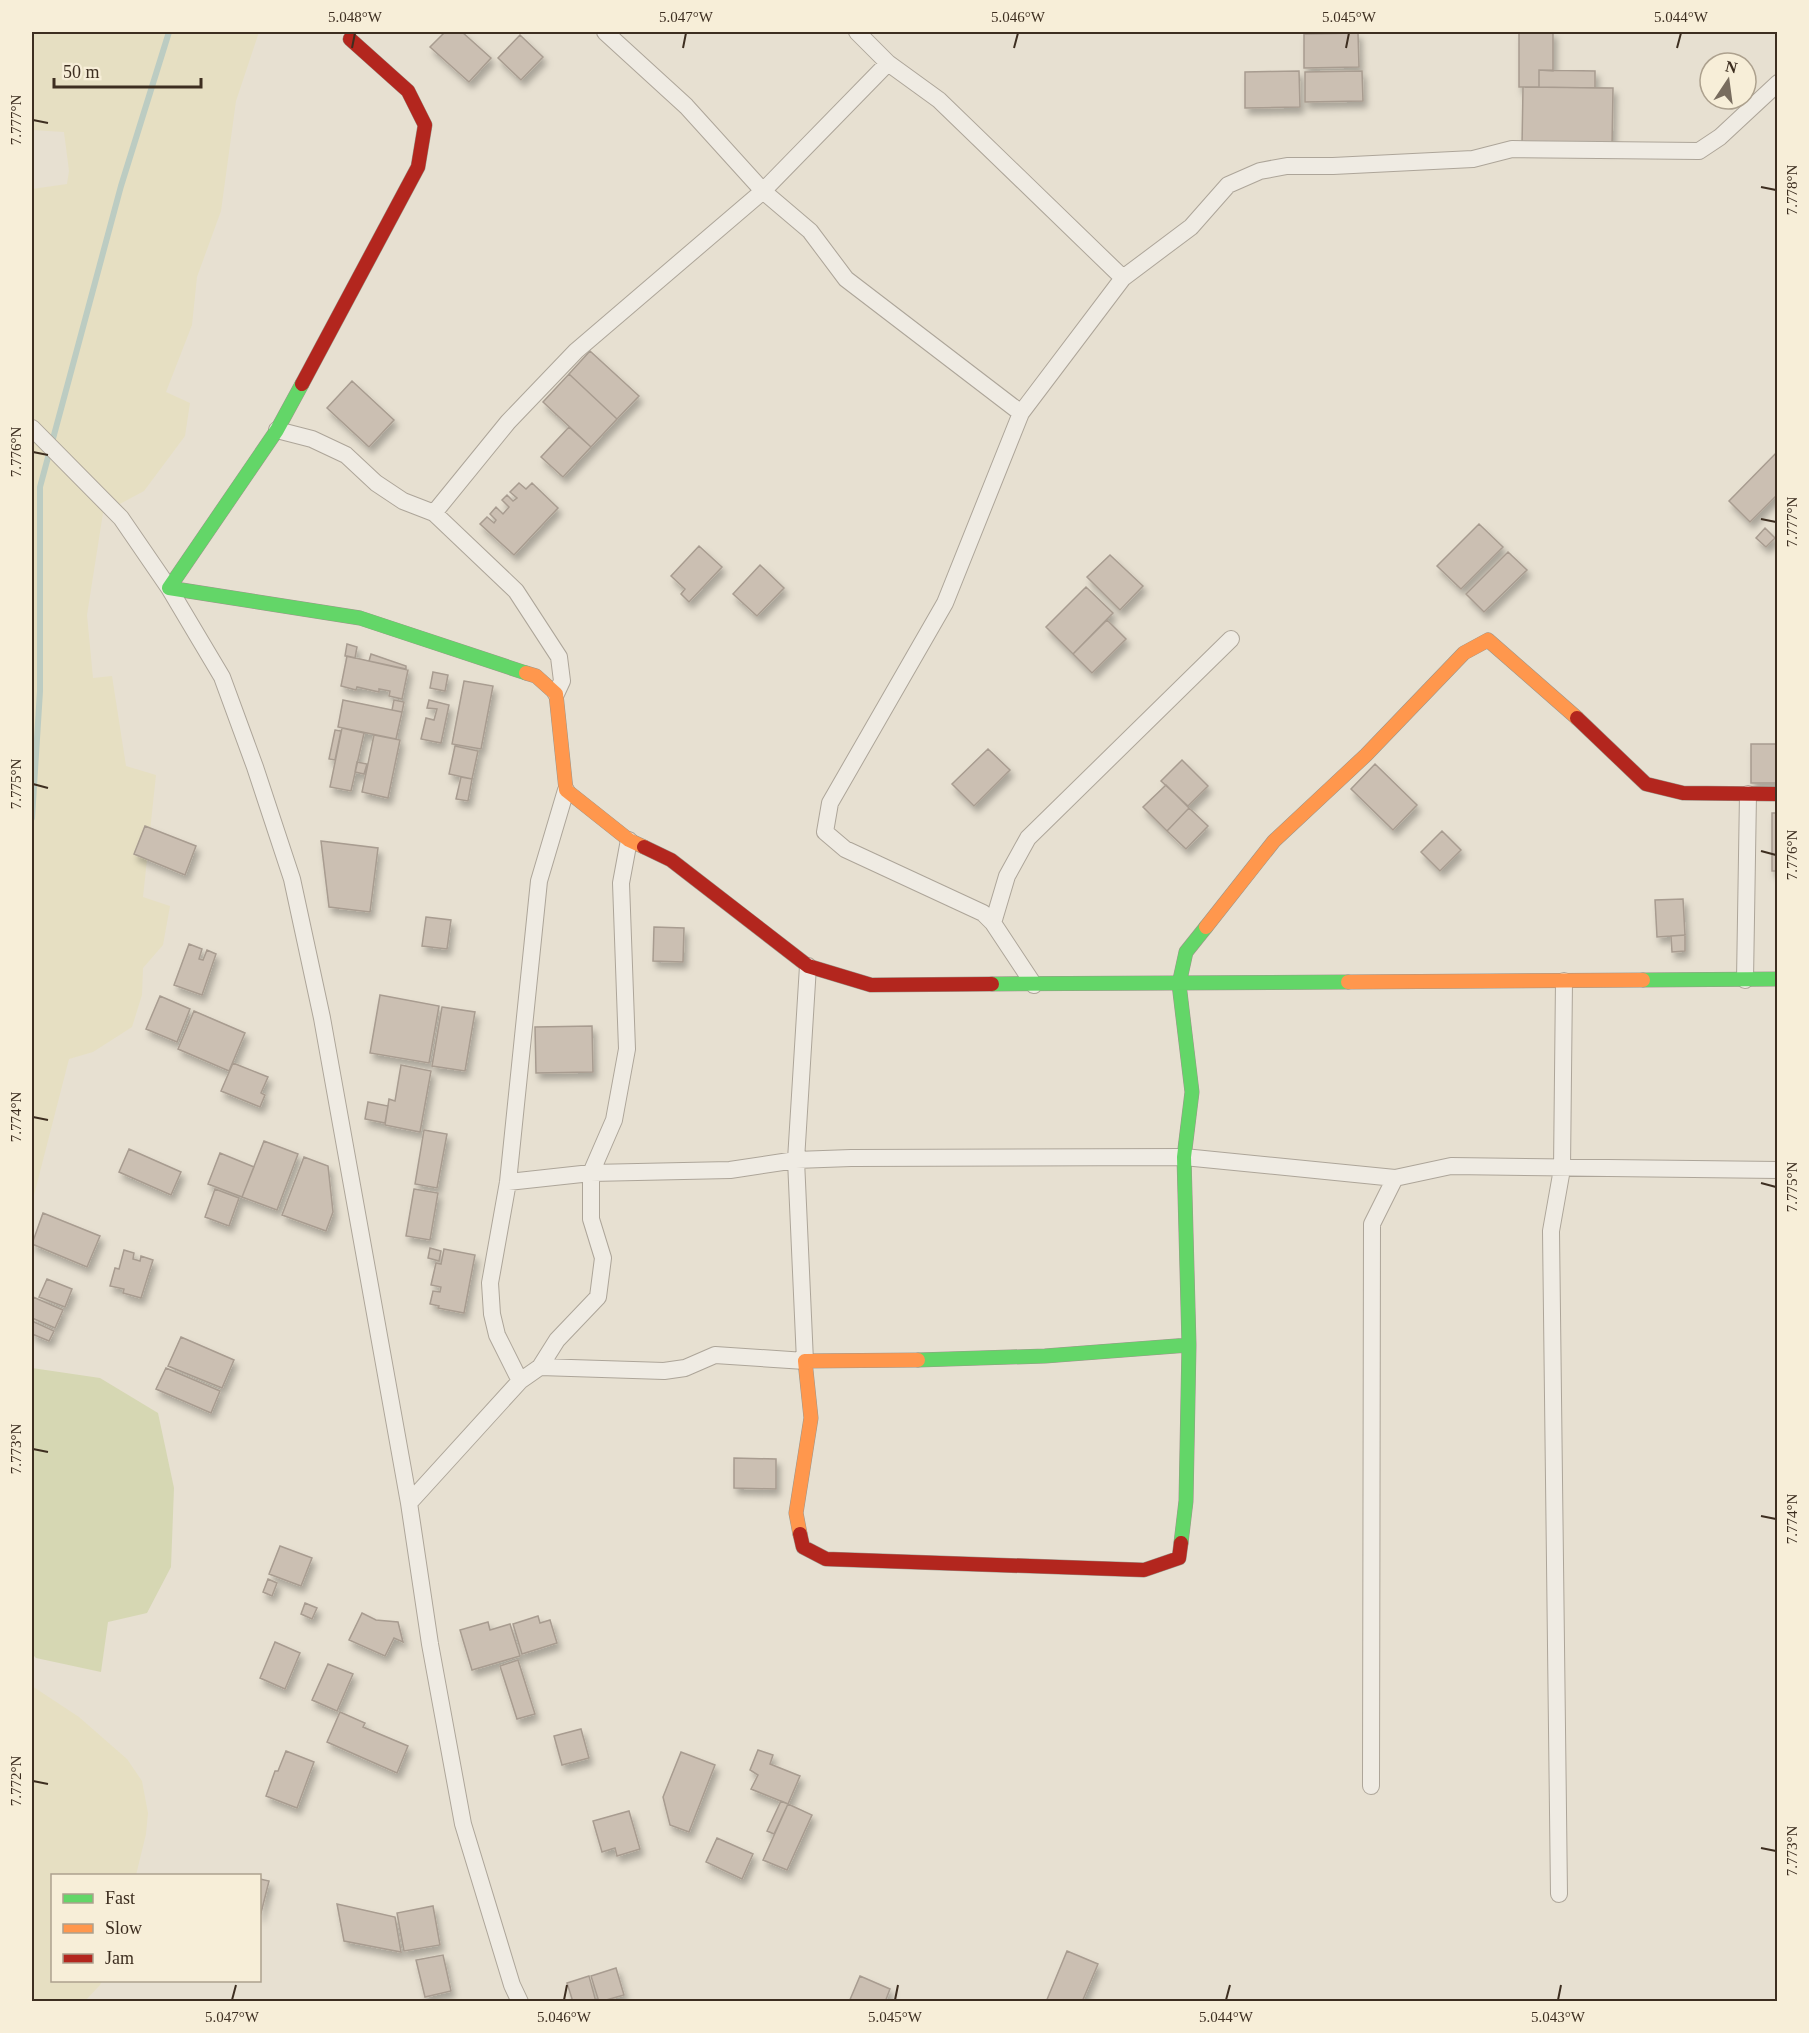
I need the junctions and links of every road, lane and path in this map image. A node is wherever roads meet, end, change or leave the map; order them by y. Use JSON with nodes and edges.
{"nodes":[{"id":1,"x":605,"y":32,"type":"edge"},
{"id":2,"x":857,"y":32,"type":"edge"},
{"id":3,"x":350,"y":39,"type":"dead end"},
{"id":4,"x":888,"y":63,"type":"junction"},
{"id":5,"x":1778,"y":83,"type":"edge"},
{"id":6,"x":763,"y":191,"type":"junction"},
{"id":7,"x":1123,"y":278,"type":"junction"},
{"id":8,"x":1021,"y":413,"type":"junction"},
{"id":9,"x":32,"y":428,"type":"edge"},
{"id":10,"x":277,"y":430,"type":"junction"},
{"id":11,"x":434,"y":513,"type":"junction"},
{"id":12,"x":169,"y":588,"type":"junction"},
{"id":13,"x":1231,"y":639,"type":"dead end"},
{"id":14,"x":556,"y":694,"type":"junction"},
{"id":15,"x":566,"y":790,"type":"junction"},
{"id":16,"x":1748,"y":794,"type":"junction"},
{"id":17,"x":1778,"y":794,"type":"edge"},
{"id":18,"x":629,"y":840,"type":"junction"},
{"id":19,"x":993,"y":922,"type":"junction"},
{"id":20,"x":808,"y":966,"type":"junction"},
{"id":21,"x":1745,"y":980,"type":"junction"},
{"id":22,"x":1778,"y":980,"type":"edge"},
{"id":23,"x":1564,"y":981,"type":"junction"},
{"id":24,"x":1179,"y":984,"type":"junction"},
{"id":25,"x":1034,"y":985,"type":"junction"},
{"id":26,"x":1184,"y":1157,"type":"junction"},
{"id":27,"x":796,"y":1160,"type":"junction"},
{"id":28,"x":1562,"y":1169,"type":"junction"},
{"id":29,"x":1778,"y":1170,"type":"edge"},
{"id":30,"x":591,"y":1173,"type":"junction"},
{"id":31,"x":1395,"y":1178,"type":"junction"},
{"id":32,"x":508,"y":1182,"type":"junction"},
{"id":33,"x":1189,"y":1345,"type":"junction"},
{"id":34,"x":805,"y":1361,"type":"junction"},
{"id":35,"x":540,"y":1367,"type":"junction"},
{"id":36,"x":520,"y":1381,"type":"junction"},
{"id":37,"x":409,"y":1503,"type":"junction"},
{"id":38,"x":1371,"y":1786,"type":"dead end"},
{"id":39,"x":1559,"y":1894,"type":"dead end"},
{"id":40,"x":520,"y":2001,"type":"edge"}],
"edges":[{"from":1,"to":6,"type":"street"},
{"from":2,"to":4,"type":"street"},
{"from":3,"to":10,"type":"street"},
{"from":4,"to":6,"type":"street"},
{"from":4,"to":7,"type":"street"},
{"from":5,"to":7,"type":"street"},
{"from":6,"to":8,"type":"street"},
{"from":6,"to":11,"type":"street"},
{"from":7,"to":8,"type":"street"},
{"from":8,"to":19,"type":"street"},
{"from":9,"to":12,"type":"street"},
{"from":10,"to":11,"type":"street"},
{"from":10,"to":12,"type":"street"},
{"from":11,"to":14,"type":"street"},
{"from":12,"to":14,"type":"street"},
{"from":12,"to":37,"type":"street"},
{"from":13,"to":19,"type":"street"},
{"from":14,"to":15,"type":"street"},
{"from":15,"to":18,"type":"street"},
{"from":15,"to":32,"type":"street"},
{"from":16,"to":17,"type":"street"},
{"from":16,"to":21,"type":"street"},
{"from":16,"to":24,"type":"street"},
{"from":18,"to":20,"type":"street"},
{"from":18,"to":30,"type":"street"},
{"from":19,"to":25,"type":"street"},
{"from":20,"to":25,"type":"street"},
{"from":20,"to":27,"type":"street"},
{"from":21,"to":22,"type":"street"},
{"from":21,"to":23,"type":"street"},
{"from":23,"to":24,"type":"street"},
{"from":23,"to":28,"type":"street"},
{"from":24,"to":25,"type":"street"},
{"from":24,"to":26,"type":"street"},
{"from":26,"to":27,"type":"street"},
{"from":26,"to":31,"type":"street"},
{"from":26,"to":33,"type":"street"},
{"from":27,"to":30,"type":"street"},
{"from":27,"to":34,"type":"street"},
{"from":28,"to":29,"type":"street"},
{"from":28,"to":31,"type":"street"},
{"from":28,"to":39,"type":"street"},
{"from":30,"to":32,"type":"street"},
{"from":30,"to":35,"type":"street"},
{"from":31,"to":38,"type":"street"},
{"from":32,"to":36,"type":"street"},
{"from":33,"to":34,"type":"street"},
{"from":33,"to":34,"type":"street"},
{"from":34,"to":35,"type":"street"},
{"from":35,"to":36,"type":"street"},
{"from":36,"to":37,"type":"street"},
{"from":37,"to":40,"type":"street"}]}
